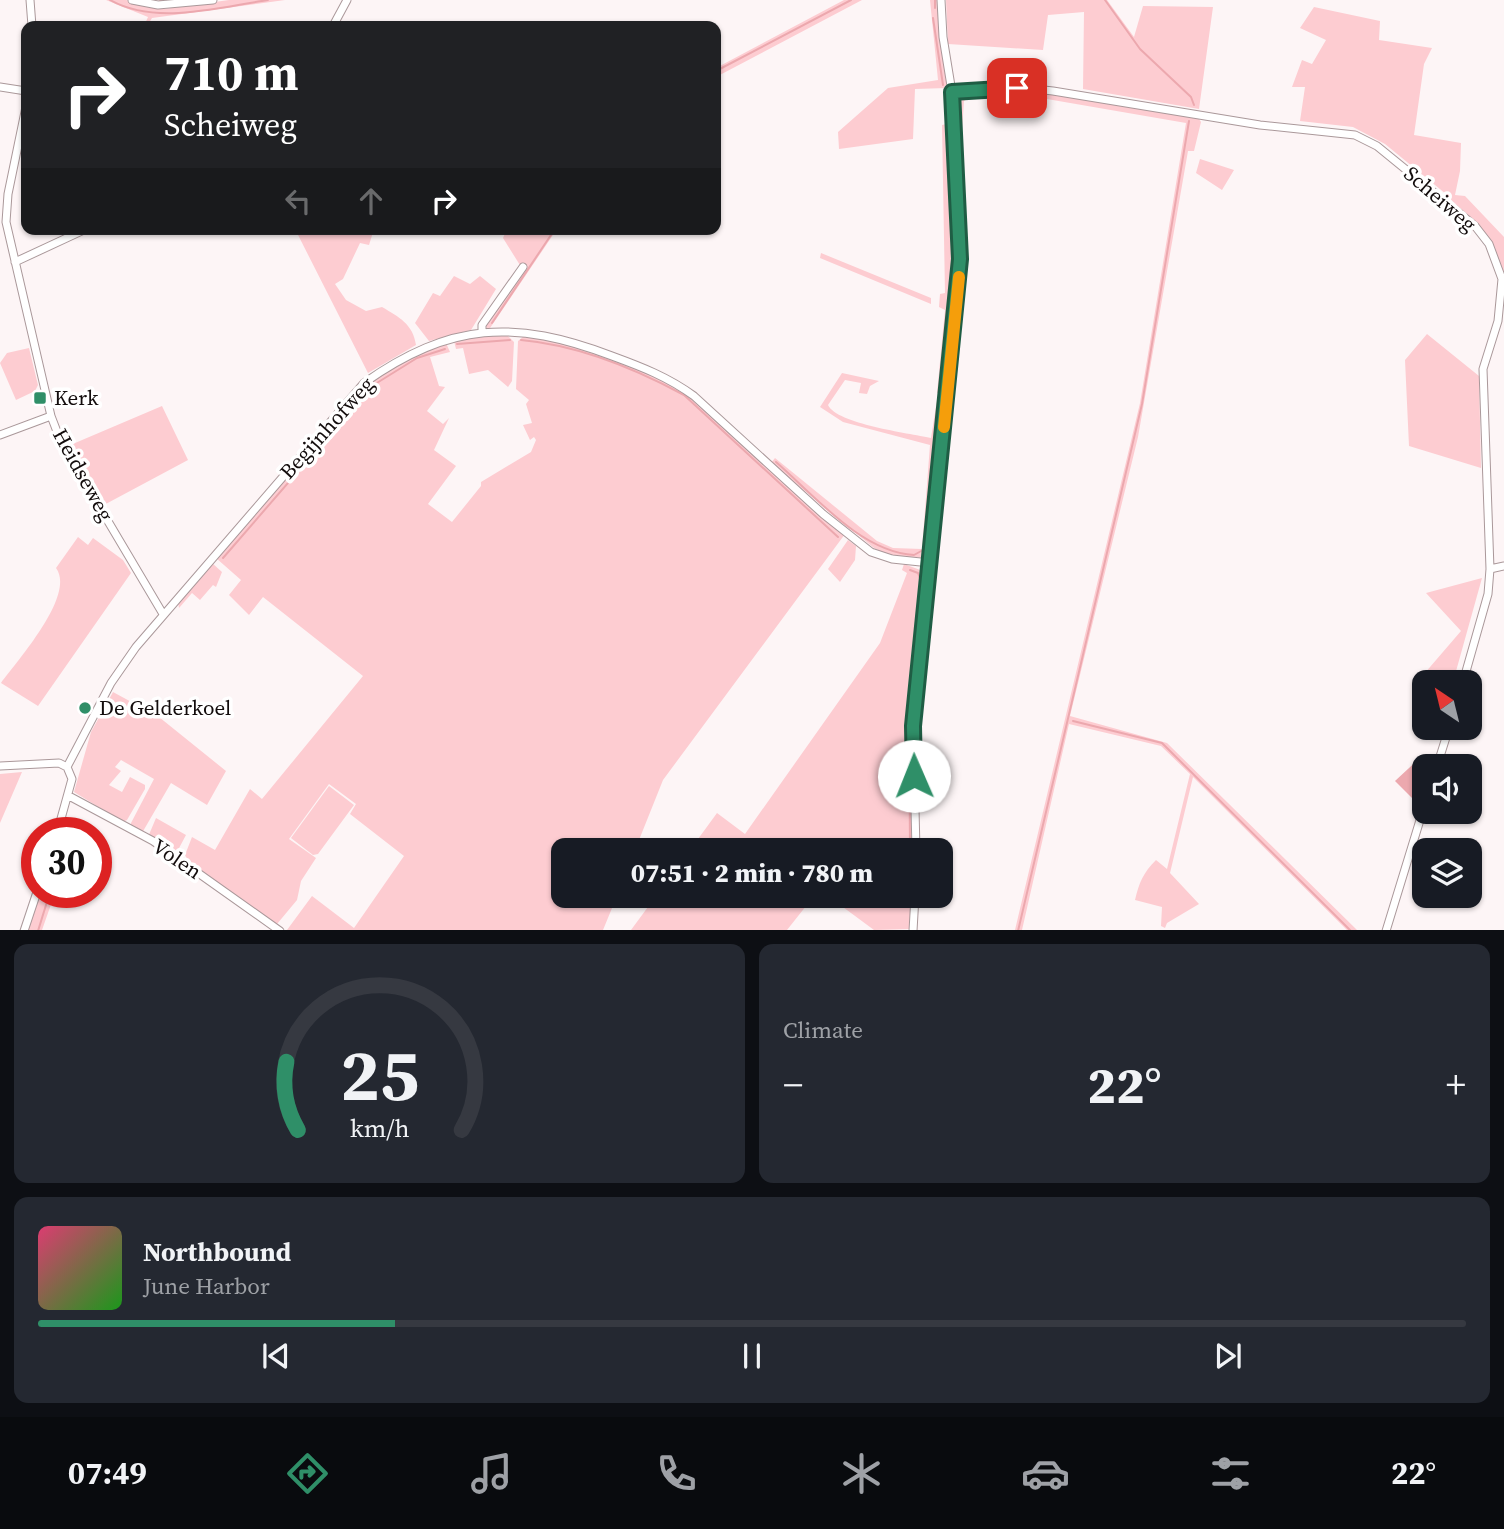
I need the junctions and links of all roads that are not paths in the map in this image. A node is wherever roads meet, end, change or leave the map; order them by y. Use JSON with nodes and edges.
{"nodes":[{"id":1,"x":30,"y":0,"type":"edge"},
{"id":2,"x":132,"y":0,"type":"edge"},
{"id":3,"x":213,"y":0,"type":"edge"},
{"id":4,"x":347,"y":0,"type":"edge"},
{"id":5,"x":941,"y":0,"type":"edge"},
{"id":6,"x":32,"y":21,"type":"edge"},
{"id":7,"x":335,"y":21,"type":"edge"},
{"id":8,"x":0,"y":87,"type":"edge"},
{"id":9,"x":21,"y":90,"type":"edge"},
{"id":10,"x":952,"y":92,"type":"junction"},
{"id":11,"x":21,"y":131,"type":"edge"},
{"id":12,"x":73,"y":235,"type":"edge"},
{"id":13,"x":9,"y":241,"type":"junction"},
{"id":14,"x":0,"y":244,"type":"edge"},
{"id":15,"x":15,"y":262,"type":"junction"},
{"id":16,"x":523,"y":267,"type":"dead end"},
{"id":17,"x":482,"y":332,"type":"junction"},
{"id":18,"x":51,"y":416,"type":"junction"},
{"id":19,"x":0,"y":435,"type":"edge"},
{"id":20,"x":930,"y":562,"type":"junction"},
{"id":21,"x":1504,"y":566,"type":"edge"},
{"id":22,"x":1490,"y":569,"type":"junction"},
{"id":23,"x":163,"y":614,"type":"junction"},
{"id":24,"x":1466,"y":670,"type":"edge"},
{"id":25,"x":0,"y":766,"type":"edge"},
{"id":26,"x":67,"y":767,"type":"junction"},
{"id":27,"x":69,"y":796,"type":"junction"},
{"id":28,"x":62,"y":817,"type":"edge"},
{"id":29,"x":1419,"y":824,"type":"edge"},
{"id":30,"x":916,"y":838,"type":"edge"},
{"id":31,"x":32,"y":908,"type":"edge"},
{"id":32,"x":914,"y":908,"type":"edge"},
{"id":33,"x":24,"y":930,"type":"edge"},
{"id":34,"x":280,"y":930,"type":"edge"},
{"id":35,"x":913,"y":930,"type":"edge"},
{"id":36,"x":1386,"y":930,"type":"edge"}],
"edges":[{"from":1,"to":6,"type":"street"},
{"from":2,"to":3,"type":"street"},
{"from":4,"to":7,"type":"street"},
{"from":5,"to":10,"type":"street"},
{"from":8,"to":9,"type":"street"},
{"from":10,"to":20,"type":"street"},
{"from":10,"to":22,"type":"street","name":"Scheiweg"},
{"from":11,"to":13,"type":"street","name":"Heidseweg"},
{"from":12,"to":15,"type":"street"},
{"from":13,"to":14,"type":"street"},
{"from":13,"to":15,"type":"street","name":"Heidseweg"},
{"from":15,"to":18,"type":"street","name":"Heidseweg"},
{"from":16,"to":17,"type":"street"},
{"from":17,"to":20,"type":"street","name":"Begijnhofweg"},
{"from":17,"to":23,"type":"street","name":"Begijnhofweg"},
{"from":18,"to":19,"type":"street"},
{"from":18,"to":23,"type":"street","name":"Heidseweg"},
{"from":20,"to":30,"type":"street"},
{"from":21,"to":22,"type":"street"},
{"from":22,"to":24,"type":"street","name":"Scheiweg"},
{"from":23,"to":26,"type":"street"},
{"from":25,"to":26,"type":"street"},
{"from":26,"to":27,"type":"street"},
{"from":27,"to":28,"type":"street"},
{"from":27,"to":34,"type":"street","name":"Volen"},
{"from":29,"to":36,"type":"street"},
{"from":31,"to":33,"type":"street"},
{"from":32,"to":35,"type":"street"}]}
